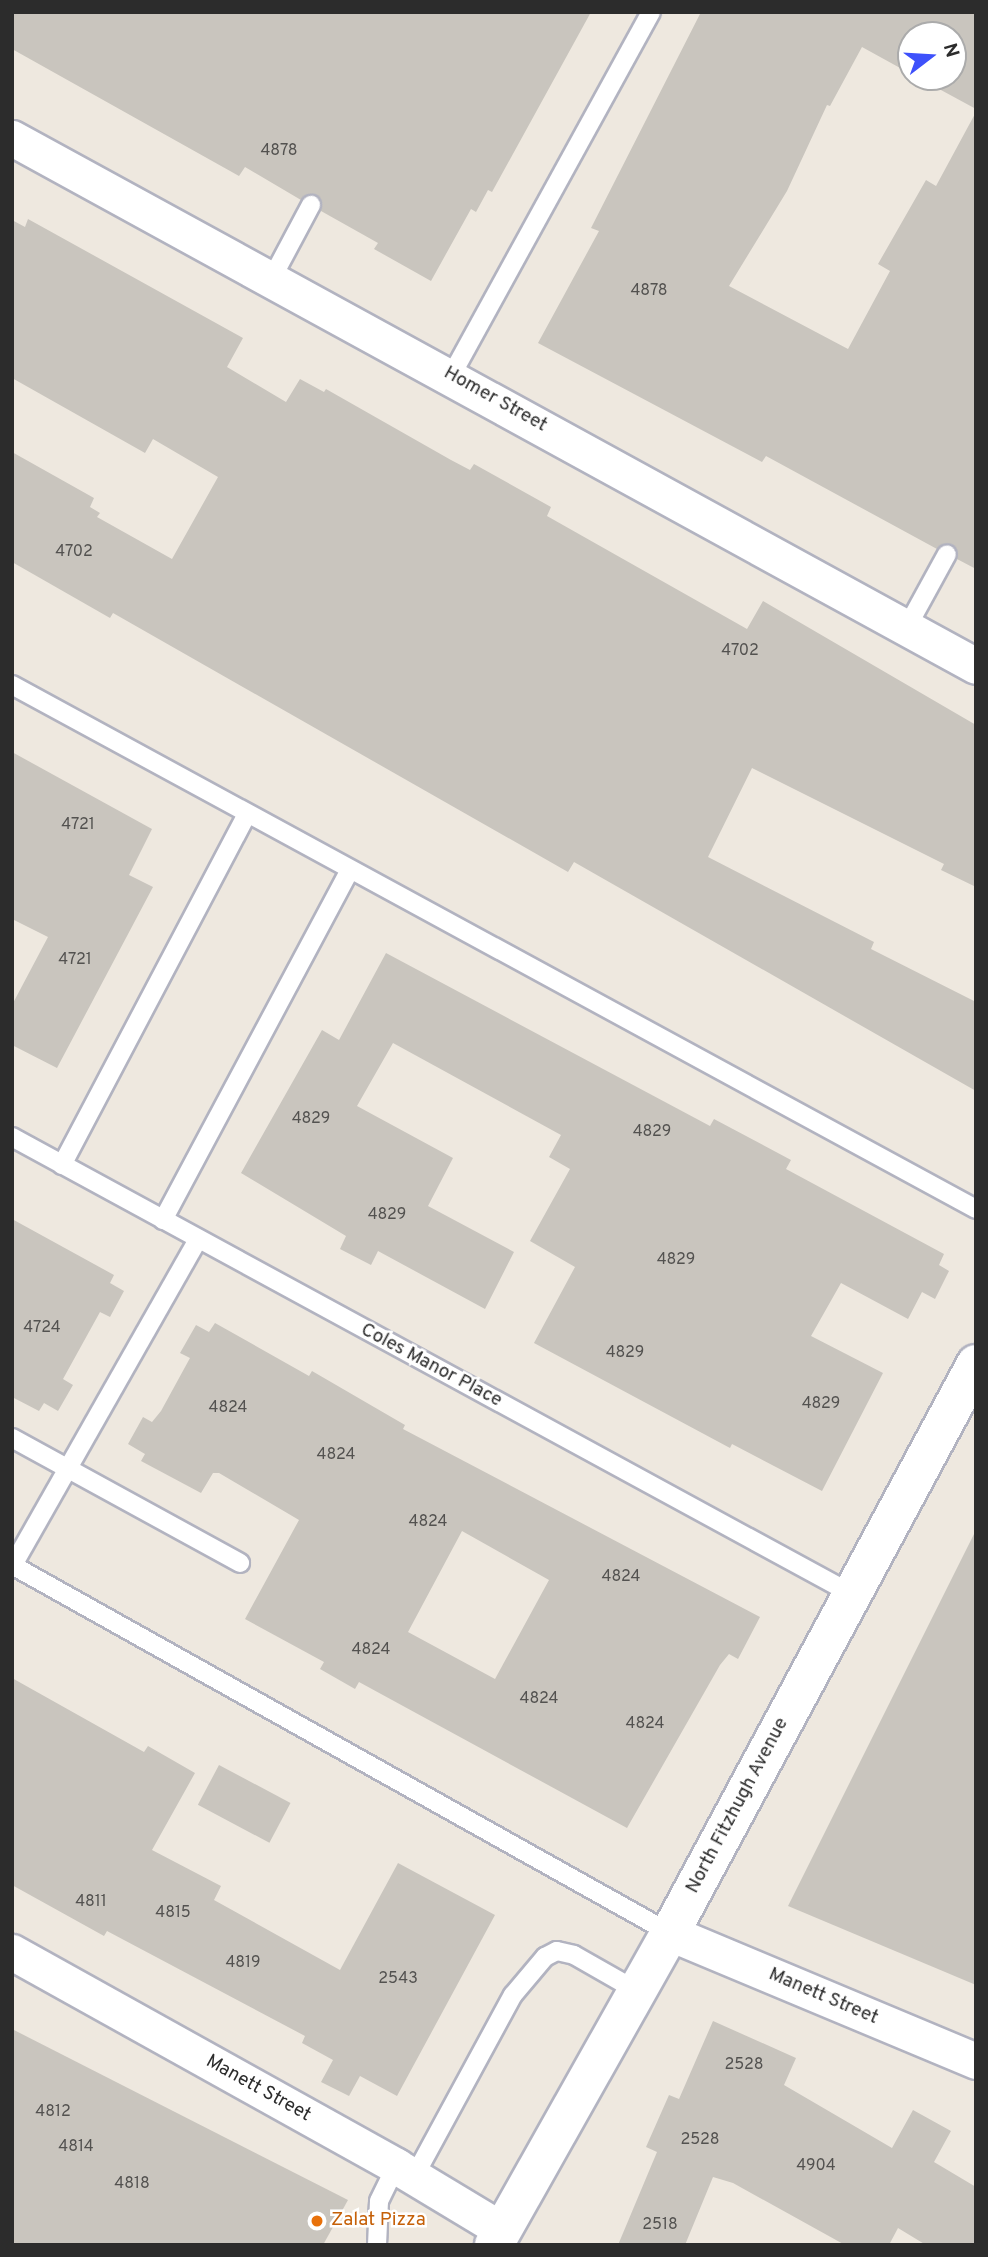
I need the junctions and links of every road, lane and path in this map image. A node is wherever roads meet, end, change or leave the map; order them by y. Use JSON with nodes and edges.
{"nodes":[{"id":1,"x":651,"y":12,"type":"edge"},
{"id":2,"x":12,"y":138,"type":"edge"},
{"id":3,"x":311,"y":205,"type":"dead end"},
{"id":4,"x":272,"y":278,"type":"junction"},
{"id":5,"x":451,"y":376,"type":"junction"},
{"id":6,"x":947,"y":554,"type":"dead end"},
{"id":7,"x":906,"y":629,"type":"junction"},
{"id":8,"x":976,"y":667,"type":"edge"},
{"id":9,"x":12,"y":685,"type":"edge"},
{"id":10,"x":247,"y":814,"type":"junction"},
{"id":11,"x":350,"y":870,"type":"junction"},
{"id":12,"x":12,"y":1137,"type":"edge"},
{"id":13,"x":62,"y":1165,"type":"junction"},
{"id":14,"x":976,"y":1209,"type":"edge"},
{"id":15,"x":163,"y":1220,"type":"junction"},
{"id":16,"x":198,"y":1239,"type":"junction"},
{"id":17,"x":973,"y":1376,"type":"edge"},
{"id":18,"x":12,"y":1438,"type":"edge"},
{"id":19,"x":68,"y":1467,"type":"junction"},
{"id":20,"x":240,"y":1563,"type":"dead end"},
{"id":21,"x":12,"y":1565,"type":"edge"},
{"id":22,"x":850,"y":1593,"type":"junction"},
{"id":23,"x":670,"y":1933,"type":"junction"},
{"id":24,"x":12,"y":1952,"type":"edge"},
{"id":25,"x":638,"y":1992,"type":"junction"},
{"id":26,"x":976,"y":2062,"type":"edge"},
{"id":27,"x":405,"y":2171,"type":"junction"},
{"id":28,"x":498,"y":2237,"type":"edge"},
{"id":29,"x":377,"y":2245,"type":"edge"}],
"edges":[{"from":1,"to":5,"type":"lane"},
{"from":2,"to":4,"type":"street","name":"Homer Street"},
{"from":3,"to":4,"type":"lane"},
{"from":4,"to":5,"type":"street","name":"Homer Street"},
{"from":5,"to":7,"type":"street","name":"Homer Street"},
{"from":6,"to":7,"type":"lane"},
{"from":7,"to":8,"type":"street","name":"Homer Street"},
{"from":9,"to":10,"type":"lane"},
{"from":10,"to":11,"type":"lane"},
{"from":10,"to":13,"type":"lane"},
{"from":11,"to":14,"type":"lane"},
{"from":11,"to":15,"type":"lane"},
{"from":12,"to":13,"type":"lane","name":"Coles Manor Place"},
{"from":13,"to":15,"type":"lane","name":"Coles Manor Place"},
{"from":15,"to":16,"type":"lane","name":"Coles Manor Place"},
{"from":16,"to":19,"type":"lane"},
{"from":16,"to":22,"type":"lane","name":"Coles Manor Place"},
{"from":17,"to":22,"type":"street","name":"North Fitzhugh Avenue"},
{"from":18,"to":19,"type":"lane"},
{"from":19,"to":20,"type":"lane"},
{"from":19,"to":21,"type":"lane"},
{"from":21,"to":23,"type":"lane"},
{"from":22,"to":23,"type":"street","name":"North Fitzhugh Avenue"},
{"from":23,"to":25,"type":"street","name":"North Fitzhugh Avenue"},
{"from":23,"to":26,"type":"street","name":"Manett Street"},
{"from":24,"to":27,"type":"street","name":"Manett Street"},
{"from":25,"to":27,"type":"lane"},
{"from":25,"to":28,"type":"street","name":"North Fitzhugh Avenue"},
{"from":27,"to":28,"type":"street","name":"Manett Street"},
{"from":27,"to":29,"type":"lane"}]}
